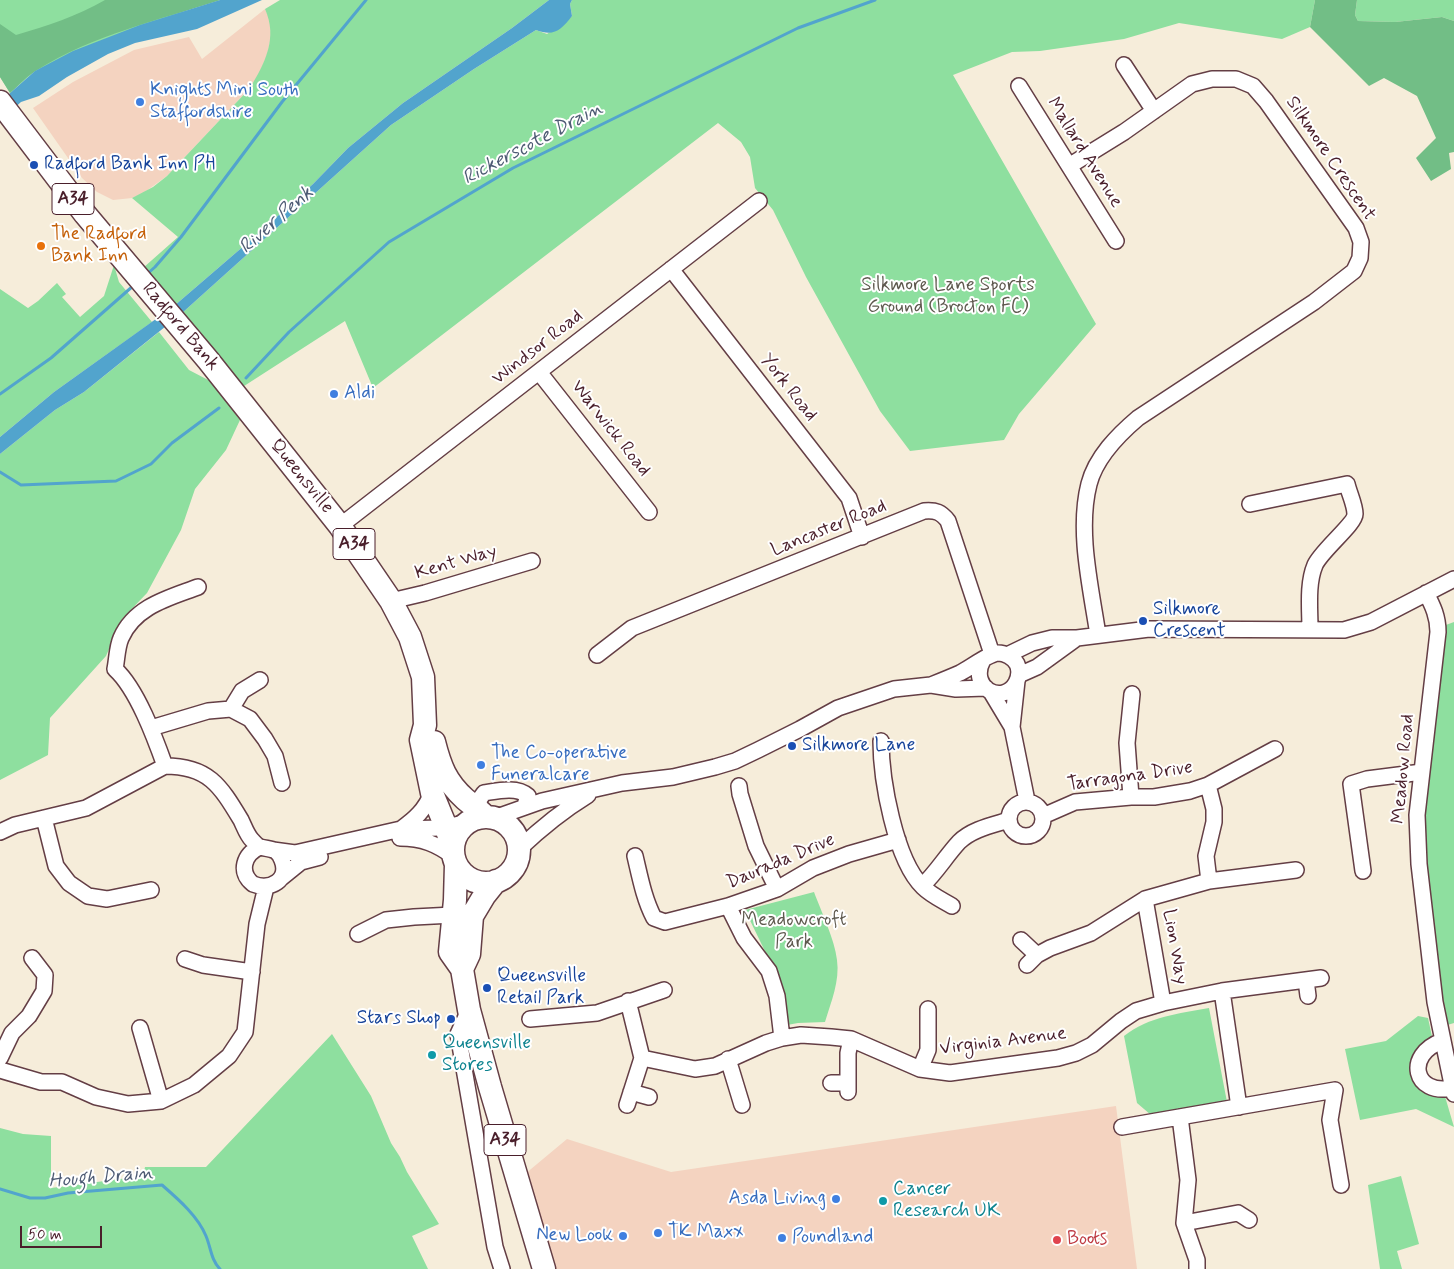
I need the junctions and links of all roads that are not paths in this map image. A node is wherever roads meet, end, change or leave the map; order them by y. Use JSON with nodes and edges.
{"nodes":[{"id":1,"x":1124,"y":65,"type":"dead end"},
{"id":2,"x":1019,"y":86,"type":"dead end"},
{"id":3,"x":0,"y":102,"type":"edge"},
{"id":4,"x":1154,"y":111,"type":"junction"},
{"id":5,"x":1069,"y":166,"type":"junction"},
{"id":6,"x":759,"y":201,"type":"dead end"},
{"id":7,"x":1116,"y":241,"type":"dead end"},
{"id":8,"x":671,"y":269,"type":"junction"},
{"id":9,"x":539,"y":372,"type":"junction"},
{"id":10,"x":230,"y":388,"type":"joint"},
{"id":11,"x":1250,"y":504,"type":"dead end"},
{"id":12,"x":649,"y":512,"type":"dead end"},
{"id":13,"x":340,"y":526,"type":"junction"},
{"id":14,"x":862,"y":537,"type":"junction"},
{"id":15,"x":532,"y":561,"type":"dead end"},
{"id":16,"x":1454,"y":579,"type":"edge"},
{"id":17,"x":198,"y":587,"type":"dead end"},
{"id":18,"x":1426,"y":593,"type":"junction"},
{"id":19,"x":391,"y":601,"type":"junction"},
{"id":20,"x":1310,"y":630,"type":"junction"},
{"id":21,"x":1098,"y":636,"type":"junction"},
{"id":22,"x":1077,"y":638,"type":"junction"},
{"id":23,"x":597,"y":655,"type":"dead end"},
{"id":24,"x":994,"y":656,"type":"junction"},
{"id":25,"x":1018,"y":678,"type":"junction"},
{"id":26,"x":260,"y":680,"type":"dead end"},
{"id":27,"x":931,"y":685,"type":"junction"},
{"id":28,"x":988,"y":690,"type":"junction"},
{"id":29,"x":1132,"y":694,"type":"dead end"},
{"id":30,"x":230,"y":709,"type":"junction"},
{"id":31,"x":425,"y":725,"type":"junction"},
{"id":32,"x":1012,"y":727,"type":"junction"},
{"id":33,"x":151,"y":728,"type":"junction"},
{"id":34,"x":881,"y":741,"type":"dead end"},
{"id":35,"x":1275,"y":749,"type":"dead end"},
{"id":36,"x":165,"y":766,"type":"junction"},
{"id":37,"x":1422,"y":772,"type":"junction"},
{"id":38,"x":282,"y":783,"type":"dead end"},
{"id":39,"x":1208,"y":785,"type":"junction"},
{"id":40,"x":739,"y":786,"type":"dead end"},
{"id":41,"x":600,"y":788,"type":"junction"},
{"id":42,"x":432,"y":793,"type":"junction"},
{"id":43,"x":1131,"y":797,"type":"junction"},
{"id":44,"x":1027,"y":801,"type":"junction"},
{"id":45,"x":526,"y":805,"type":"junction"},
{"id":46,"x":1043,"y":816,"type":"junction"},
{"id":47,"x":482,"y":817,"type":"junction"},
{"id":48,"x":44,"y":818,"type":"junction"},
{"id":49,"x":1009,"y":820,"type":"junction"},
{"id":50,"x":446,"y":827,"type":"junction"},
{"id":51,"x":401,"y":829,"type":"junction"},
{"id":52,"x":0,"y":832,"type":"edge"},
{"id":53,"x":898,"y":840,"type":"junction"},
{"id":54,"x":261,"y":845,"type":"junction"},
{"id":55,"x":518,"y":849,"type":"junction"},
{"id":56,"x":635,"y":856,"type":"dead end"},
{"id":57,"x":454,"y":857,"type":"junction"},
{"id":58,"x":1296,"y":870,"type":"dead end"},
{"id":59,"x":1363,"y":871,"type":"dead end"},
{"id":60,"x":280,"y":878,"type":"junction"},
{"id":61,"x":496,"y":881,"type":"junction"},
{"id":62,"x":1209,"y":881,"type":"junction"},
{"id":63,"x":922,"y":886,"type":"junction"},
{"id":64,"x":777,"y":888,"type":"junction"},
{"id":65,"x":151,"y":890,"type":"dead end"},
{"id":66,"x":260,"y":890,"type":"junction"},
{"id":67,"x":1145,"y":899,"type":"junction"},
{"id":68,"x":728,"y":906,"type":"junction"},
{"id":69,"x":952,"y":906,"type":"dead end"},
{"id":70,"x":453,"y":915,"type":"junction"},
{"id":71,"x":358,"y":934,"type":"dead end"},
{"id":72,"x":1022,"y":940,"type":"dead end"},
{"id":73,"x":32,"y":958,"type":"dead end"},
{"id":74,"x":185,"y":959,"type":"dead end"},
{"id":75,"x":462,"y":969,"type":"junction"},
{"id":76,"x":252,"y":972,"type":"junction"},
{"id":77,"x":1321,"y":978,"type":"dead end"},
{"id":78,"x":1306,"y":980,"type":"junction"},
{"id":79,"x":1222,"y":992,"type":"junction"},
{"id":80,"x":657,"y":996,"type":"dead end"},
{"id":81,"x":1308,"y":996,"type":"dead end"},
{"id":82,"x":628,"y":1001,"type":"junction"},
{"id":83,"x":1163,"y":1003,"type":"junction"},
{"id":84,"x":928,"y":1009,"type":"dead end"},
{"id":85,"x":469,"y":1010,"type":"junction"},
{"id":86,"x":530,"y":1019,"type":"dead end"},
{"id":87,"x":140,"y":1028,"type":"dead end"},
{"id":88,"x":782,"y":1038,"type":"junction"},
{"id":89,"x":851,"y":1039,"type":"junction"},
{"id":90,"x":1442,"y":1041,"type":"junction"},
{"id":91,"x":0,"y":1058,"type":"edge"},
{"id":92,"x":642,"y":1058,"type":"junction"},
{"id":93,"x":728,"y":1060,"type":"junction"},
{"id":94,"x":920,"y":1069,"type":"junction"},
{"id":95,"x":0,"y":1070,"type":"edge"},
{"id":96,"x":831,"y":1083,"type":"dead end"},
{"id":97,"x":1453,"y":1091,"type":"edge"},
{"id":98,"x":649,"y":1097,"type":"dead end"},
{"id":99,"x":161,"y":1101,"type":"junction"},
{"id":100,"x":742,"y":1105,"type":"dead end"},
{"id":101,"x":1239,"y":1107,"type":"junction"},
{"id":102,"x":1180,"y":1118,"type":"junction"},
{"id":103,"x":1122,"y":1127,"type":"dead end"},
{"id":104,"x":1341,"y":1185,"type":"dead end"},
{"id":105,"x":1243,"y":1212,"type":"dead end"},
{"id":106,"x":1184,"y":1223,"type":"junction"},
{"id":107,"x":502,"y":1269,"type":"edge"},
{"id":108,"x":544,"y":1269,"type":"edge"},
{"id":109,"x":1197,"y":1269,"type":"edge"}],
"edges":[{"from":1,"to":4,"type":"street"},
{"from":2,"to":5,"type":"street","name":"Mallard Avenue"},
{"from":3,"to":10,"type":"highway","name":"Radford Bank","number":"A34"},
{"from":4,"to":5,"type":"street","name":"Silkmore Crescent"},
{"from":4,"to":21,"type":"street","name":"Silkmore Crescent"},
{"from":5,"to":7,"type":"street","name":"Mallard Avenue"},
{"from":6,"to":8,"type":"street","name":"Windsor Road"},
{"from":8,"to":9,"type":"street","name":"Windsor Road"},
{"from":8,"to":14,"type":"street","name":"York Road"},
{"from":9,"to":12,"type":"street","name":"Warwick Road"},
{"from":9,"to":13,"type":"street","name":"Windsor Road"},
{"from":10,"to":13,"type":"highway","name":"Queensville","number":"A34"},
{"from":11,"to":20,"type":"street"},
{"from":13,"to":19,"type":"highway","name":"Queensville","number":"A34"},
{"from":14,"to":23,"type":"street","name":"Lancaster Road"},
{"from":14,"to":24,"type":"street","name":"Lancaster Road"},
{"from":15,"to":19,"type":"street","name":"Kent Way"},
{"from":16,"to":18,"type":"street"},
{"from":17,"to":33,"type":"street"},
{"from":18,"to":20,"type":"street"},
{"from":18,"to":37,"type":"street","name":"Meadow Road"},
{"from":19,"to":31,"type":"highway","name":"Queensville","number":"A34"},
{"from":20,"to":21,"type":"street"},
{"from":21,"to":22,"type":"street"},
{"from":22,"to":24,"type":"street"},
{"from":22,"to":25,"type":"street"},
{"from":24,"to":25,"type":"street"},
{"from":24,"to":27,"type":"street"},
{"from":24,"to":28,"type":"street"},
{"from":25,"to":28,"type":"street"},
{"from":25,"to":32,"type":"street"},
{"from":26,"to":30,"type":"street"},
{"from":27,"to":28,"type":"street"},
{"from":27,"to":41,"type":"street"},
{"from":28,"to":32,"type":"street"},
{"from":29,"to":43,"type":"street"},
{"from":30,"to":33,"type":"street"},
{"from":30,"to":38,"type":"street"},
{"from":31,"to":42,"type":"highway","name":"Queensville","number":"A34"},
{"from":31,"to":47,"type":"highway","number":"A34"},
{"from":32,"to":44,"type":"street"},
{"from":33,"to":36,"type":"street"},
{"from":34,"to":53,"type":"street"},
{"from":35,"to":39,"type":"street","name":"Tarragona Drive"},
{"from":36,"to":48,"type":"street"},
{"from":36,"to":54,"type":"street"},
{"from":37,"to":59,"type":"street"},
{"from":37,"to":90,"type":"street","name":"Meadow Road"},
{"from":39,"to":43,"type":"street","name":"Tarragona Drive"},
{"from":39,"to":62,"type":"street"},
{"from":40,"to":64,"type":"street"},
{"from":41,"to":45,"type":"street"},
{"from":41,"to":55,"type":"street"},
{"from":42,"to":50,"type":"highway","number":"A34"},
{"from":42,"to":51,"type":"street"},
{"from":43,"to":46,"type":"street","name":"Tarragona Drive"},
{"from":44,"to":46,"type":"street"},
{"from":44,"to":49,"type":"street"},
{"from":45,"to":47,"type":"street"},
{"from":45,"to":47,"type":"street"},
{"from":46,"to":49,"type":"street"},
{"from":47,"to":50,"type":"street"},
{"from":47,"to":55,"type":"highway"},
{"from":47,"to":57,"type":"highway"},
{"from":48,"to":52,"type":"street"},
{"from":48,"to":65,"type":"street"},
{"from":49,"to":63,"type":"street"},
{"from":50,"to":51,"type":"street"},
{"from":50,"to":57,"type":"highway","number":"A34"},
{"from":51,"to":54,"type":"street"},
{"from":53,"to":63,"type":"street"},
{"from":53,"to":64,"type":"street","name":"Daurada Drive"},
{"from":54,"to":60,"type":"street"},
{"from":54,"to":66,"type":"street"},
{"from":55,"to":61,"type":"highway"},
{"from":56,"to":68,"type":"street","name":"Daurada Drive"},
{"from":57,"to":60,"type":"street"},
{"from":57,"to":61,"type":"highway"},
{"from":57,"to":70,"type":"highway","number":"A34"},
{"from":58,"to":62,"type":"street"},
{"from":60,"to":66,"type":"street"},
{"from":61,"to":75,"type":"highway","number":"A34"},
{"from":62,"to":67,"type":"street"},
{"from":63,"to":69,"type":"street"},
{"from":64,"to":68,"type":"street","name":"Daurada Drive"},
{"from":66,"to":76,"type":"street"},
{"from":67,"to":72,"type":"street"},
{"from":67,"to":83,"type":"street","name":"Lion Way"},
{"from":68,"to":88,"type":"street"},
{"from":70,"to":71,"type":"street"},
{"from":70,"to":75,"type":"highway","number":"A34"},
{"from":73,"to":91,"type":"street"},
{"from":74,"to":76,"type":"street"},
{"from":75,"to":85,"type":"highway","number":"A34"},
{"from":76,"to":99,"type":"street"},
{"from":77,"to":78,"type":"street","name":"Virginia Avenue"},
{"from":78,"to":79,"type":"street","name":"Virginia Avenue"},
{"from":78,"to":81,"type":"street"},
{"from":79,"to":83,"type":"street","name":"Virginia Avenue"},
{"from":79,"to":101,"type":"street"},
{"from":80,"to":82,"type":"street"},
{"from":82,"to":86,"type":"street"},
{"from":82,"to":92,"type":"street"},
{"from":83,"to":94,"type":"street","name":"Virginia Avenue"},
{"from":84,"to":94,"type":"street"},
{"from":85,"to":107,"type":"street"},
{"from":85,"to":108,"type":"highway","number":"A34"},
{"from":87,"to":99,"type":"street"},
{"from":88,"to":89,"type":"street","name":"Virginia Avenue"},
{"from":88,"to":93,"type":"street","name":"Virginia Avenue"},
{"from":89,"to":94,"type":"street","name":"Virginia Avenue"},
{"from":89,"to":96,"type":"street"},
{"from":90,"to":97,"type":"street","name":"Meadow Road"},
{"from":90,"to":97,"type":"street","name":"Meadow Road"},
{"from":92,"to":93,"type":"street","name":"Virginia Avenue"},
{"from":92,"to":98,"type":"street"},
{"from":93,"to":100,"type":"street"},
{"from":95,"to":99,"type":"street"},
{"from":101,"to":102,"type":"street"},
{"from":101,"to":104,"type":"street"},
{"from":102,"to":103,"type":"street"},
{"from":102,"to":106,"type":"street"},
{"from":105,"to":106,"type":"street"},
{"from":106,"to":109,"type":"street"}]}
